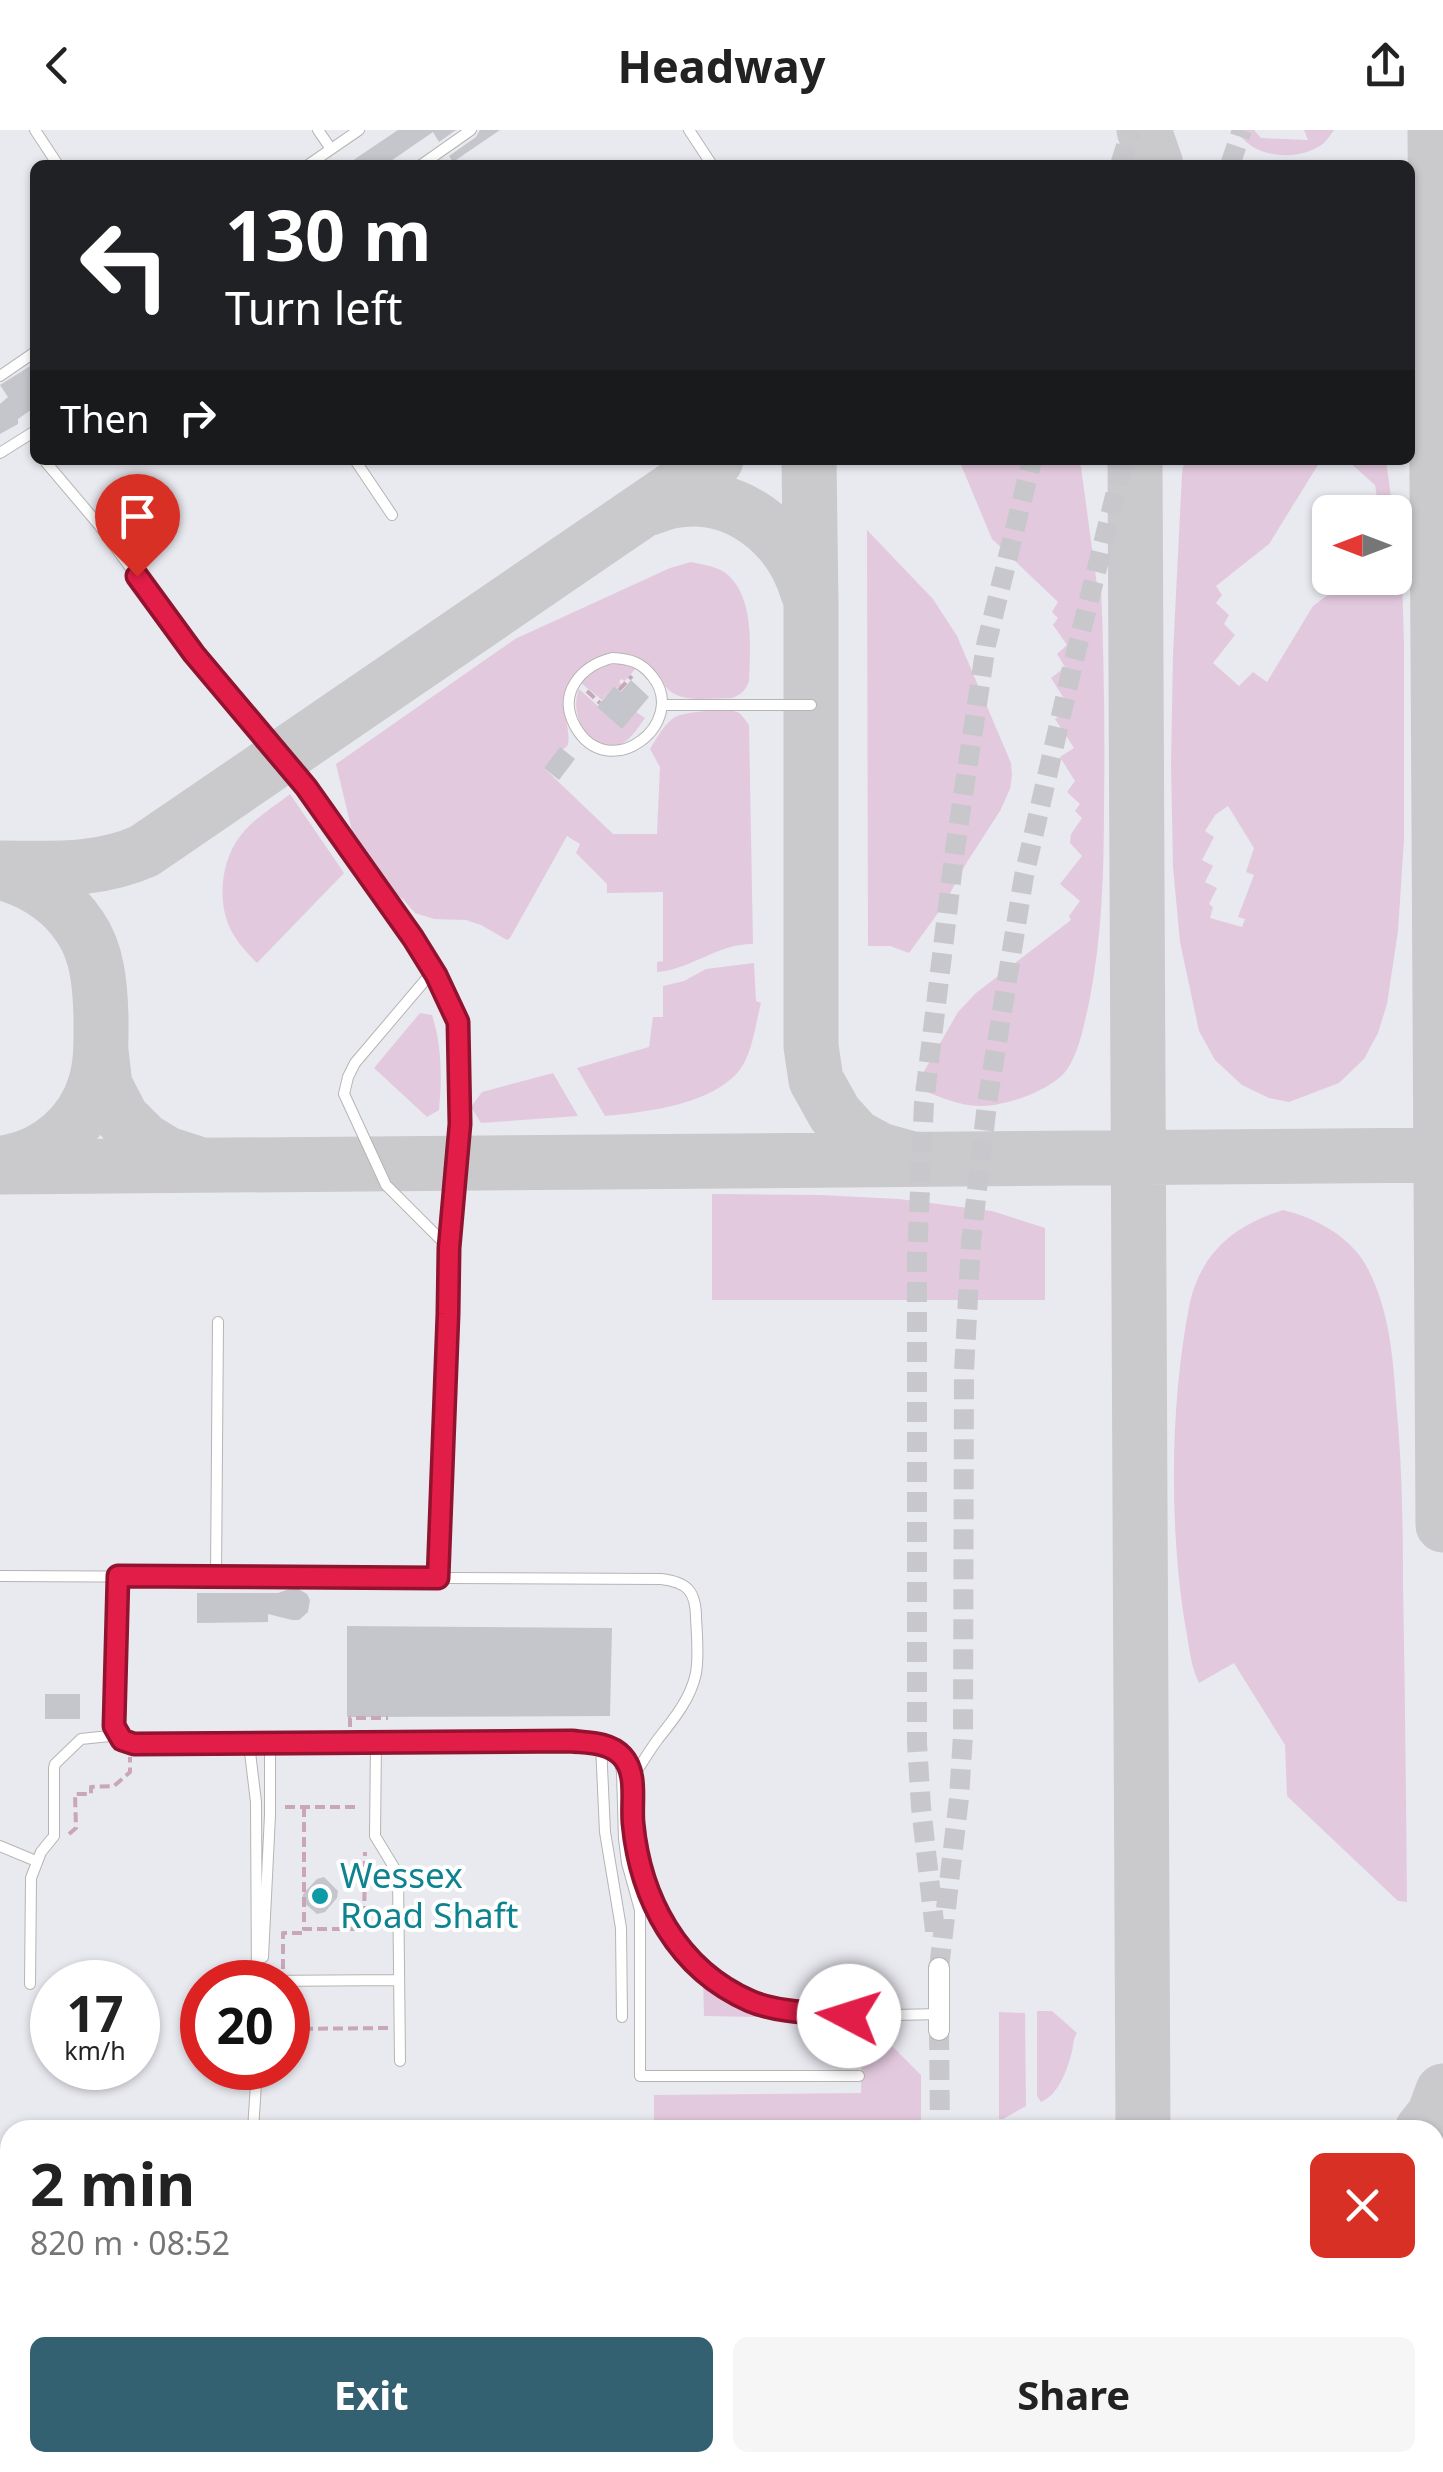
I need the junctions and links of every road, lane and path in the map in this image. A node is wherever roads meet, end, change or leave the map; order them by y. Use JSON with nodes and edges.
{"nodes":[{"id":1,"x":34,"y":130,"type":"edge"},
{"id":2,"x":318,"y":130,"type":"edge"},
{"id":3,"x":359,"y":130,"type":"edge"},
{"id":4,"x":471,"y":130,"type":"edge"},
{"id":5,"x":688,"y":130,"type":"edge"},
{"id":6,"x":332,"y":149,"type":"junction"},
{"id":7,"x":55,"y":160,"type":"edge"},
{"id":8,"x":316,"y":160,"type":"edge"},
{"id":9,"x":430,"y":160,"type":"edge"},
{"id":10,"x":709,"y":160,"type":"edge"},
{"id":11,"x":30,"y":355,"type":"edge"},
{"id":12,"x":0,"y":376,"type":"edge"},
{"id":13,"x":30,"y":435,"type":"edge"},
{"id":14,"x":0,"y":453,"type":"edge"},
{"id":15,"x":48,"y":465,"type":"edge"},
{"id":16,"x":358,"y":465,"type":"edge"},
{"id":17,"x":392,"y":515,"type":"dead end"},
{"id":18,"x":811,"y":704,"type":"dead end"},
{"id":19,"x":664,"y":705,"type":"junction"},
{"id":20,"x":433,"y":971,"type":"junction"},
{"id":21,"x":449,"y":1248,"type":"junction"},
{"id":22,"x":218,"y":1322,"type":"dead end"},
{"id":23,"x":0,"y":1576,"type":"edge"},
{"id":24,"x":118,"y":1576,"type":"junction"},
{"id":25,"x":216,"y":1577,"type":"junction"},
{"id":26,"x":438,"y":1578,"type":"junction"},
{"id":27,"x":120,"y":1735,"type":"junction"},
{"id":28,"x":376,"y":1743,"type":"junction"},
{"id":29,"x":249,"y":1744,"type":"junction"},
{"id":30,"x":270,"y":1744,"type":"junction"},
{"id":31,"x":607,"y":1747,"type":"junction"},
{"id":32,"x":130,"y":1753,"type":"dead end"},
{"id":33,"x":632,"y":1778,"type":"junction"},
{"id":34,"x":91,"y":1794,"type":"junction"},
{"id":35,"x":98,"y":1800,"type":"dead end"},
{"id":36,"x":365,"y":1806,"type":"dead end"},
{"id":37,"x":270,"y":1807,"type":"junction"},
{"id":38,"x":304,"y":1807,"type":"junction"},
{"id":39,"x":52,"y":1838,"type":"junction"},
{"id":40,"x":365,"y":1838,"type":"dead end"},
{"id":41,"x":0,"y":1846,"type":"edge"},
{"id":42,"x":36,"y":1860,"type":"junction"},
{"id":43,"x":304,"y":1929,"type":"junction"},
{"id":44,"x":30,"y":1960,"type":"edge"},
{"id":45,"x":260,"y":1960,"type":"edge"},
{"id":46,"x":261,"y":1960,"type":"edge"},
{"id":47,"x":284,"y":1960,"type":"edge"},
{"id":48,"x":939,"y":1968,"type":"tunnel mouth"},
{"id":49,"x":399,"y":1980,"type":"junction"},
{"id":50,"x":310,"y":1981,"type":"edge"},
{"id":51,"x":622,"y":2017,"type":"dead end"},
{"id":52,"x":940,"y":2022,"type":"joint"},
{"id":53,"x":388,"y":2028,"type":"dead end"},
{"id":54,"x":310,"y":2029,"type":"edge"},
{"id":55,"x":400,"y":2061,"type":"dead end"},
{"id":56,"x":859,"y":2076,"type":"dead end"},
{"id":57,"x":256,"y":2090,"type":"edge"},
{"id":58,"x":254,"y":2120,"type":"edge"}],
"edges":[{"from":1,"to":7,"type":"lane"},
{"from":2,"to":6,"type":"lane"},
{"from":3,"to":6,"type":"lane"},
{"from":4,"to":9,"type":"lane"},
{"from":5,"to":10,"type":"lane"},
{"from":6,"to":8,"type":"lane"},
{"from":11,"to":12,"type":"lane"},
{"from":13,"to":14,"type":"lane"},
{"from":15,"to":20,"type":"lane"},
{"from":16,"to":17,"type":"lane"},
{"from":18,"to":19,"type":"lane"},
{"from":19,"to":19,"type":"lane"},
{"from":20,"to":21,"type":"lane"},
{"from":20,"to":21,"type":"lane"},
{"from":21,"to":26,"type":"lane"},
{"from":22,"to":25,"type":"lane"},
{"from":23,"to":24,"type":"lane"},
{"from":24,"to":25,"type":"lane"},
{"from":24,"to":27,"type":"lane"},
{"from":25,"to":26,"type":"lane"},
{"from":26,"to":33,"type":"lane"},
{"from":27,"to":29,"type":"lane"},
{"from":27,"to":39,"type":"lane"},
{"from":28,"to":30,"type":"lane"},
{"from":28,"to":31,"type":"lane"},
{"from":28,"to":49,"type":"lane"},
{"from":29,"to":30,"type":"lane"},
{"from":29,"to":45,"type":"lane"},
{"from":30,"to":37,"type":"lane"},
{"from":31,"to":33,"type":"lane"},
{"from":31,"to":51,"type":"lane"},
{"from":31,"to":56,"type":"lane"},
{"from":32,"to":34,"type":"path"},
{"from":33,"to":52,"type":"lane"},
{"from":34,"to":35,"type":"path"},
{"from":34,"to":39,"type":"path"},
{"from":36,"to":38,"type":"path"},
{"from":37,"to":38,"type":"path"},
{"from":37,"to":46,"type":"lane"},
{"from":38,"to":43,"type":"path"},
{"from":39,"to":42,"type":"lane"},
{"from":40,"to":43,"type":"path"},
{"from":41,"to":42,"type":"lane"},
{"from":42,"to":44,"type":"lane"},
{"from":43,"to":47,"type":"path"},
{"from":48,"to":52,"type":"street"},
{"from":49,"to":50,"type":"lane"},
{"from":49,"to":55,"type":"lane"},
{"from":53,"to":54,"type":"path"},
{"from":57,"to":58,"type":"lane"}]}
